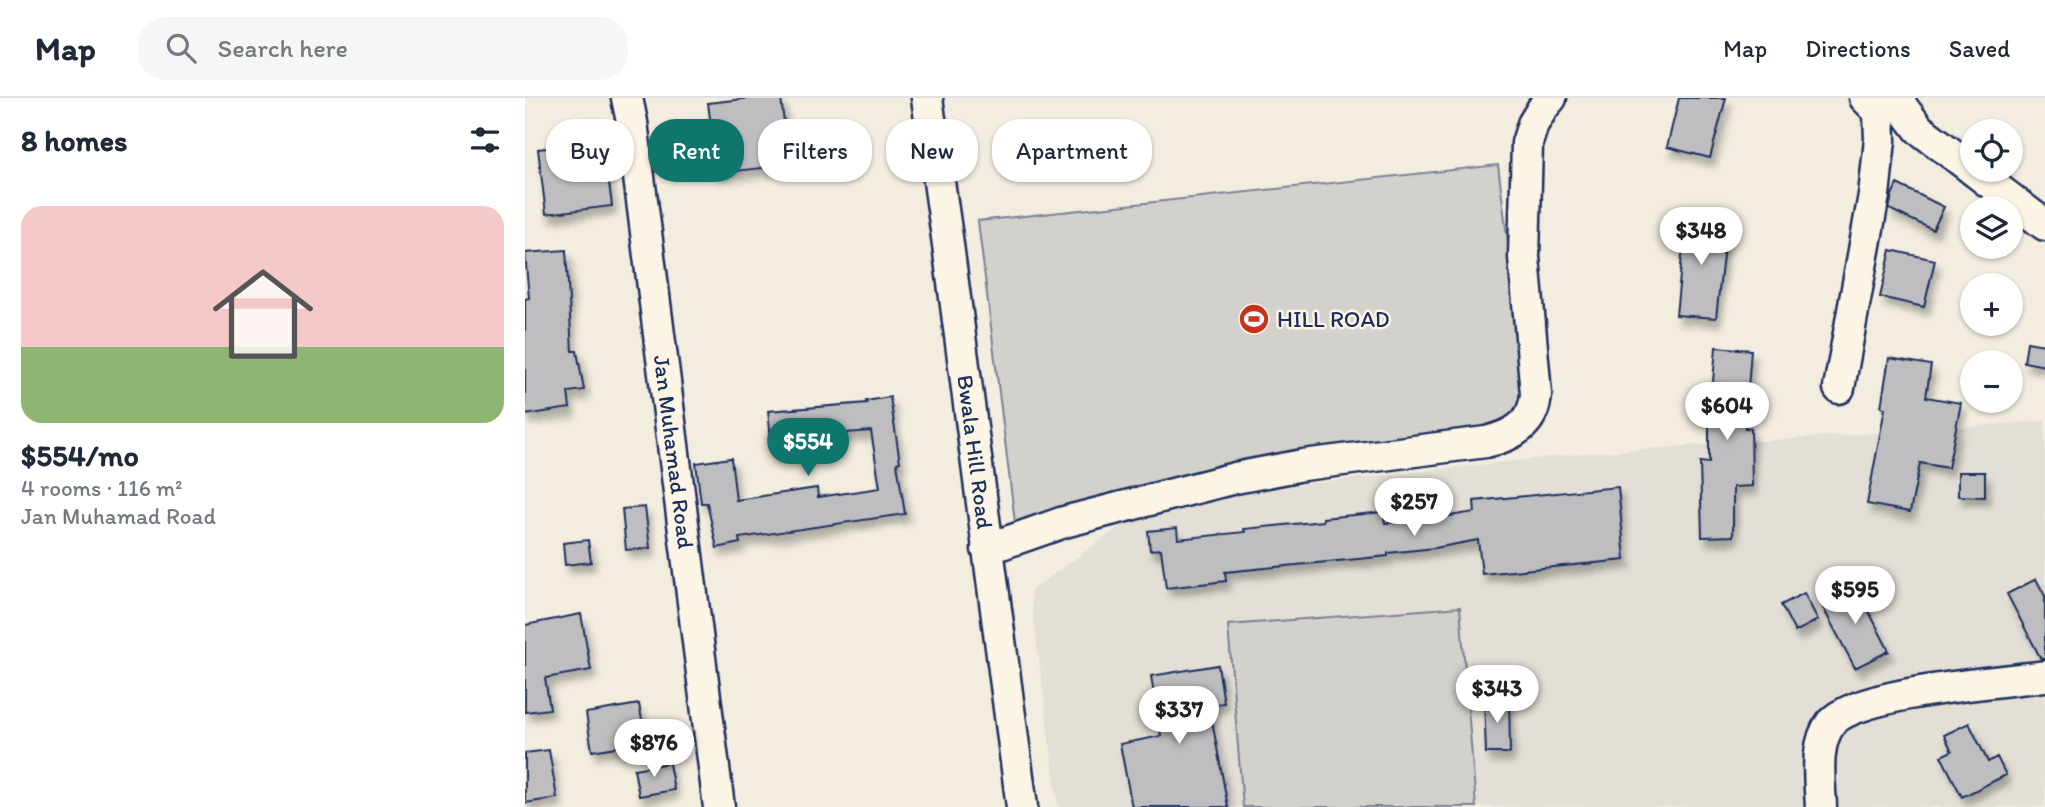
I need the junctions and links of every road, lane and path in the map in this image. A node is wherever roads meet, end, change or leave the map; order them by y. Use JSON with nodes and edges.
{"nodes":[{"id":1,"x":927,"y":98,"type":"edge"},
{"id":2,"x":1551,"y":98,"type":"edge"},
{"id":3,"x":1865,"y":98,"type":"edge"},
{"id":4,"x":1892,"y":98,"type":"edge"},
{"id":5,"x":633,"y":106,"type":"edge"},
{"id":6,"x":1960,"y":161,"type":"edge"},
{"id":7,"x":1988,"y":182,"type":"edge"},
{"id":8,"x":2045,"y":225,"type":"edge"},
{"id":9,"x":1839,"y":388,"type":"dead end"},
{"id":10,"x":987,"y":549,"type":"junction"},
{"id":11,"x":2045,"y":676,"type":"edge"},
{"id":12,"x":719,"y":807,"type":"edge"},
{"id":13,"x":1022,"y":807,"type":"edge"},
{"id":14,"x":1821,"y":807,"type":"edge"}],
"edges":[{"from":1,"to":10,"type":"street","name":"Bwala Hill Road"},
{"from":2,"to":10,"type":"street"},
{"from":3,"to":9,"type":"street"},
{"from":4,"to":6,"type":"street"},
{"from":5,"to":12,"type":"street","name":"Jan Muhamad Road"},
{"from":7,"to":8,"type":"street"},
{"from":10,"to":13,"type":"street","name":"Bwala Hill Road"},
{"from":11,"to":14,"type":"street"}]}
